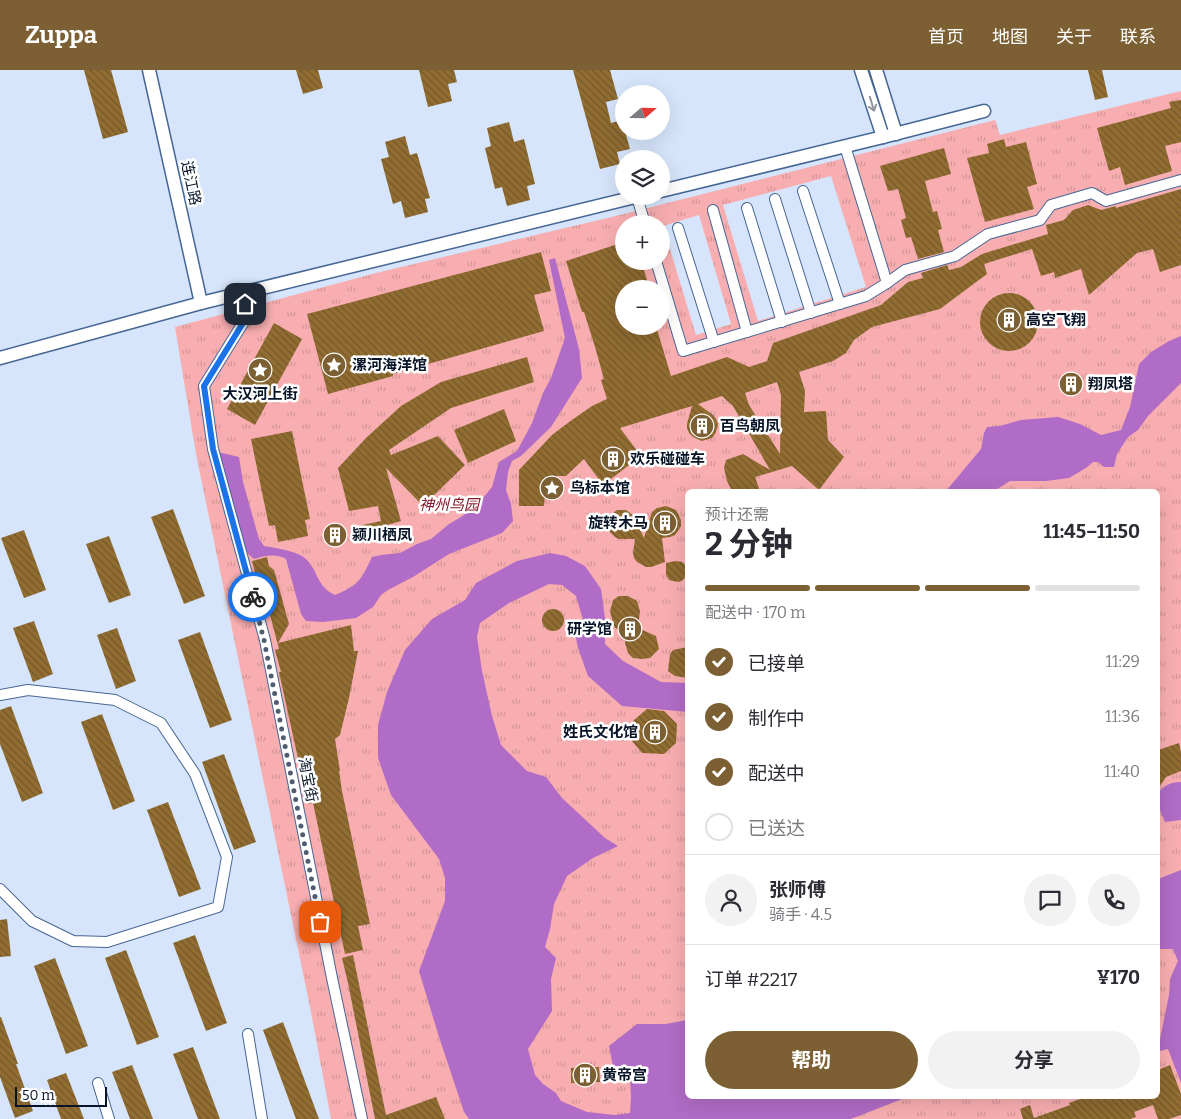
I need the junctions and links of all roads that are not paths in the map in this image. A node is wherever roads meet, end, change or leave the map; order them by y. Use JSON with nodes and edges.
{"nodes":[{"id":1,"x":150,"y":70,"type":"edge"},
{"id":2,"x":862,"y":70,"type":"edge"},
{"id":3,"x":876,"y":70,"type":"edge"},
{"id":4,"x":984,"y":111,"type":"dead end"},
{"id":5,"x":896,"y":134,"type":"junction"},
{"id":6,"x":882,"y":137,"type":"junction"},
{"id":7,"x":845,"y":146,"type":"junction"},
{"id":8,"x":1181,"y":180,"type":"edge"},
{"id":9,"x":670,"y":189,"type":"edge"},
{"id":10,"x":803,"y":191,"type":"dead end"},
{"id":11,"x":775,"y":199,"type":"dead end"},
{"id":12,"x":615,"y":202,"type":"edge"},
{"id":13,"x":746,"y":208,"type":"dead end"},
{"id":14,"x":713,"y":210,"type":"dead end"},
{"id":15,"x":678,"y":228,"type":"dead end"},
{"id":16,"x":659,"y":270,"type":"edge"},
{"id":17,"x":887,"y":283,"type":"junction"},
{"id":18,"x":242,"y":293,"type":"junction"},
{"id":19,"x":201,"y":303,"type":"junction"},
{"id":20,"x":840,"y":304,"type":"junction"},
{"id":21,"x":811,"y":313,"type":"junction"},
{"id":22,"x":782,"y":322,"type":"junction"},
{"id":23,"x":747,"y":332,"type":"junction"},
{"id":24,"x":714,"y":342,"type":"junction"},
{"id":25,"x":0,"y":358,"type":"edge"},
{"id":26,"x":0,"y":695,"type":"edge"},
{"id":27,"x":0,"y":889,"type":"edge"},
{"id":28,"x":248,"y":1034,"type":"dead end"},
{"id":29,"x":98,"y":1083,"type":"dead end"},
{"id":30,"x":109,"y":1119,"type":"edge"},
{"id":31,"x":262,"y":1119,"type":"edge"},
{"id":32,"x":362,"y":1119,"type":"edge"}],
"edges":[{"from":1,"to":19,"type":"street","name":"连江路"},
{"from":2,"to":6,"type":"street","one_way":true},
{"from":3,"to":5,"type":"street"},
{"from":4,"to":5,"type":"street"},
{"from":5,"to":6,"type":"street"},
{"from":6,"to":7,"type":"street"},
{"from":7,"to":9,"type":"street"},
{"from":7,"to":17,"type":"street"},
{"from":8,"to":17,"type":"street"},
{"from":10,"to":20,"type":"street"},
{"from":11,"to":21,"type":"street"},
{"from":12,"to":18,"type":"street"},
{"from":13,"to":22,"type":"street"},
{"from":14,"to":23,"type":"street"},
{"from":15,"to":24,"type":"street"},
{"from":16,"to":24,"type":"street"},
{"from":17,"to":20,"type":"street"},
{"from":18,"to":19,"type":"street"},
{"from":18,"to":32,"type":"street","name":"淘宝街"},
{"from":19,"to":25,"type":"street"},
{"from":20,"to":21,"type":"street"},
{"from":21,"to":22,"type":"street"},
{"from":22,"to":23,"type":"street"},
{"from":23,"to":24,"type":"street"},
{"from":26,"to":27,"type":"street"},
{"from":28,"to":31,"type":"street"},
{"from":29,"to":30,"type":"street"}]}
